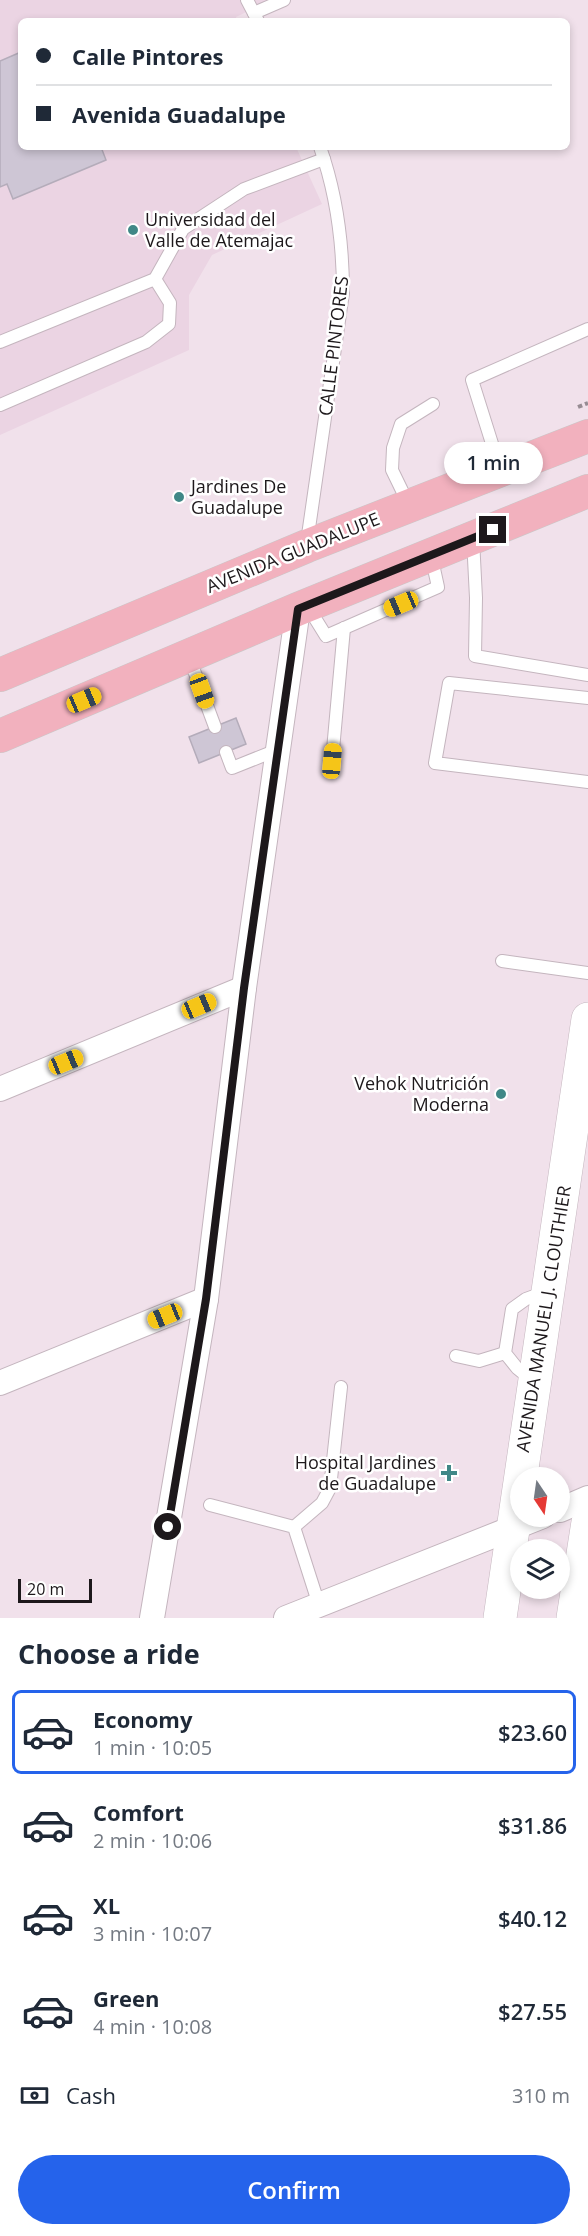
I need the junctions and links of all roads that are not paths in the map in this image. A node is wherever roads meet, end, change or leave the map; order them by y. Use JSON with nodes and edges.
{"nodes":[{"id":1,"x":247,"y":0,"type":"edge"},
{"id":2,"x":284,"y":0,"type":"edge"},
{"id":3,"x":256,"y":17,"type":"edge"},
{"id":4,"x":322,"y":153,"type":"edge"},
{"id":5,"x":155,"y":279,"type":"junction"},
{"id":6,"x":588,"y":329,"type":"edge"},
{"id":7,"x":0,"y":342,"type":"edge"},
{"id":8,"x":433,"y":404,"type":"dead end"},
{"id":9,"x":0,"y":405,"type":"edge"},
{"id":10,"x":588,"y":436,"type":"edge"},
{"id":11,"x":500,"y":471,"type":"junction"},
{"id":12,"x":588,"y":491,"type":"edge"},
{"id":13,"x":409,"y":506,"type":"junction"},
{"id":14,"x":473,"y":538,"type":"junction"},
{"id":15,"x":307,"y":546,"type":"junction"},
{"id":16,"x":431,"y":555,"type":"junction"},
{"id":17,"x":303,"y":608,"type":"junction"},
{"id":18,"x":344,"y":628,"type":"junction"},
{"id":19,"x":188,"y":656,"type":"junction"},
{"id":20,"x":0,"y":675,"type":"edge"},
{"id":21,"x":588,"y":675,"type":"edge"},
{"id":22,"x":588,"y":698,"type":"edge"},
{"id":23,"x":215,"y":727,"type":"dead end"},
{"id":24,"x":0,"y":736,"type":"edge"},
{"id":25,"x":278,"y":750,"type":"junction"},
{"id":26,"x":225,"y":752,"type":"dead end"},
{"id":27,"x":332,"y":761,"type":"dead end"},
{"id":28,"x":588,"y":782,"type":"edge"},
{"id":29,"x":502,"y":961,"type":"dead end"},
{"id":30,"x":588,"y":973,"type":"edge"},
{"id":31,"x":244,"y":988,"type":"junction"},
{"id":32,"x":588,"y":1019,"type":"edge"},
{"id":33,"x":0,"y":1089,"type":"edge"},
{"id":34,"x":573,"y":1219,"type":"edge"},
{"id":35,"x":549,"y":1291,"type":"junction"},
{"id":36,"x":206,"y":1299,"type":"junction"},
{"id":37,"x":505,"y":1353,"type":"junction"},
{"id":38,"x":456,"y":1356,"type":"dead end"},
{"id":39,"x":535,"y":1382,"type":"junction"},
{"id":40,"x":0,"y":1383,"type":"edge"},
{"id":41,"x":341,"y":1387,"type":"dead end"},
{"id":42,"x":588,"y":1498,"type":"edge"},
{"id":43,"x":210,"y":1505,"type":"dead end"},
{"id":44,"x":570,"y":1506,"type":"edge"},
{"id":45,"x":588,"y":1522,"type":"edge"},
{"id":46,"x":294,"y":1527,"type":"junction"},
{"id":47,"x":513,"y":1528,"type":"junction"},
{"id":48,"x":318,"y":1605,"type":"junction"},
{"id":49,"x":152,"y":1618,"type":"edge"},
{"id":50,"x":286,"y":1618,"type":"edge"},
{"id":51,"x":500,"y":1618,"type":"edge"},
{"id":52,"x":573,"y":1618,"type":"edge"}],
"edges":[{"from":1,"to":3,"type":"lane"},
{"from":2,"to":3,"type":"lane"},
{"from":4,"to":5,"type":"lane"},
{"from":4,"to":15,"type":"lane","name":"CALLE PINTORES"},
{"from":5,"to":7,"type":"lane"},
{"from":5,"to":9,"type":"lane"},
{"from":6,"to":11,"type":"lane"},
{"from":8,"to":13,"type":"lane"},
{"from":10,"to":11,"type":"main road","name":"AVENIDA GUADALUPE"},
{"from":11,"to":13,"type":"main road","name":"AVENIDA GUADALUPE"},
{"from":12,"to":14,"type":"main road"},
{"from":13,"to":15,"type":"main road","name":"AVENIDA GUADALUPE"},
{"from":14,"to":16,"type":"main road"},
{"from":14,"to":21,"type":"lane"},
{"from":15,"to":20,"type":"main road","name":"AVENIDA GUADALUPE"},
{"from":16,"to":17,"type":"main road"},
{"from":16,"to":18,"type":"lane"},
{"from":17,"to":18,"type":"lane"},
{"from":17,"to":19,"type":"main road"},
{"from":17,"to":25,"type":"street"},
{"from":18,"to":27,"type":"lane"},
{"from":19,"to":23,"type":"lane"},
{"from":19,"to":24,"type":"main road"},
{"from":22,"to":28,"type":"lane"},
{"from":25,"to":26,"type":"lane"},
{"from":25,"to":31,"type":"street"},
{"from":29,"to":30,"type":"lane"},
{"from":31,"to":33,"type":"street"},
{"from":31,"to":36,"type":"street"},
{"from":32,"to":34,"type":"main road","name":"AVENIDA MANUEL J. CLOUTHIER"},
{"from":34,"to":35,"type":"main road","name":"AVENIDA MANUEL J. CLOUTHIER"},
{"from":35,"to":37,"type":"lane"},
{"from":35,"to":39,"type":"main road","name":"AVENIDA MANUEL J. CLOUTHIER"},
{"from":36,"to":40,"type":"street"},
{"from":36,"to":49,"type":"street"},
{"from":37,"to":38,"type":"lane"},
{"from":37,"to":39,"type":"lane"},
{"from":39,"to":47,"type":"main road","name":"AVENIDA MANUEL J. CLOUTHIER"},
{"from":41,"to":46,"type":"lane"},
{"from":42,"to":44,"type":"street"},
{"from":43,"to":46,"type":"lane"},
{"from":45,"to":52,"type":"main road"},
{"from":46,"to":48,"type":"lane"},
{"from":47,"to":48,"type":"street"},
{"from":47,"to":51,"type":"main road","name":"AVENIDA MANUEL J. CLOUTHIER"},
{"from":48,"to":50,"type":"street"}]}
